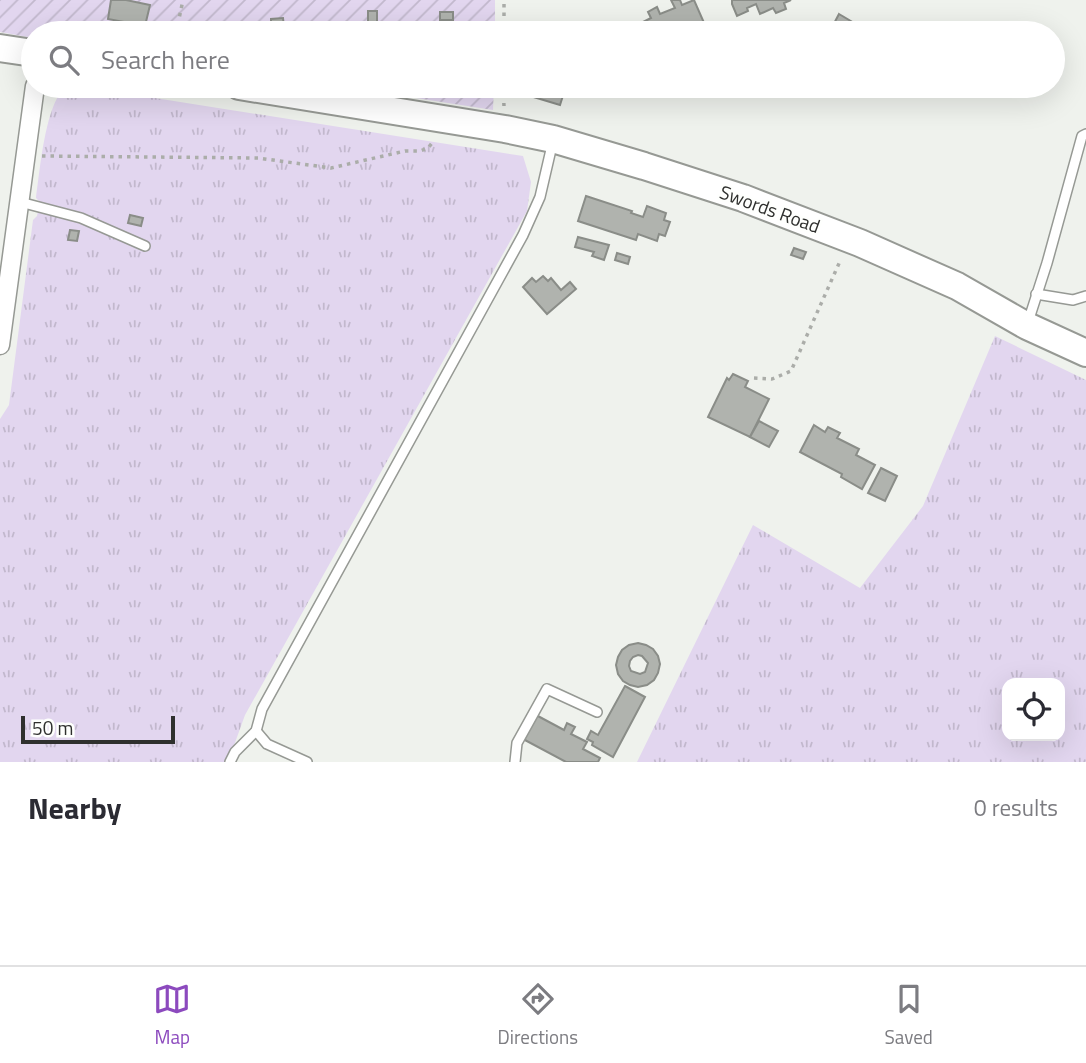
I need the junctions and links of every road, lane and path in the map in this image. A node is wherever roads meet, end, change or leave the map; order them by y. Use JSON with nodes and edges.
{"nodes":[{"id":1,"x":183,"y":0,"type":"edge"},
{"id":2,"x":504,"y":0,"type":"edge"},
{"id":3,"x":179,"y":21,"type":"edge"},
{"id":4,"x":504,"y":21,"type":"edge"},
{"id":5,"x":0,"y":48,"type":"edge"},
{"id":6,"x":21,"y":51,"type":"edge"},
{"id":7,"x":33,"y":98,"type":"edge"},
{"id":8,"x":315,"y":98,"type":"edge"},
{"id":9,"x":435,"y":117,"type":"junction"},
{"id":10,"x":1086,"y":134,"type":"edge"},
{"id":11,"x":553,"y":139,"type":"junction"},
{"id":12,"x":26,"y":155,"type":"junction"},
{"id":13,"x":20,"y":202,"type":"junction"},
{"id":14,"x":145,"y":246,"type":"dead end"},
{"id":15,"x":843,"y":254,"type":"dead end"},
{"id":16,"x":1036,"y":295,"type":"junction"},
{"id":17,"x":1086,"y":296,"type":"edge"},
{"id":18,"x":1027,"y":326,"type":"junction"},
{"id":19,"x":0,"y":345,"type":"edge"},
{"id":20,"x":1086,"y":353,"type":"edge"},
{"id":21,"x":754,"y":378,"type":"dead end"},
{"id":22,"x":597,"y":712,"type":"dead end"},
{"id":23,"x":256,"y":731,"type":"junction"},
{"id":24,"x":230,"y":762,"type":"edge"},
{"id":25,"x":307,"y":762,"type":"edge"},
{"id":26,"x":515,"y":762,"type":"edge"}],
"edges":[{"from":1,"to":3,"type":"path"},
{"from":2,"to":4,"type":"path"},
{"from":5,"to":6,"type":"main road"},
{"from":7,"to":12,"type":"street"},
{"from":8,"to":9,"type":"main road","name":"Swords Road"},
{"from":9,"to":11,"type":"main road","name":"Swords Road"},
{"from":9,"to":12,"type":"path"},
{"from":10,"to":16,"type":"lane"},
{"from":11,"to":18,"type":"main road","name":"Swords Road"},
{"from":11,"to":23,"type":"lane"},
{"from":12,"to":13,"type":"street"},
{"from":13,"to":14,"type":"lane"},
{"from":13,"to":19,"type":"street"},
{"from":15,"to":21,"type":"path"},
{"from":16,"to":17,"type":"lane"},
{"from":16,"to":18,"type":"lane"},
{"from":18,"to":20,"type":"main road","name":"Swords Road"},
{"from":22,"to":26,"type":"lane"},
{"from":23,"to":24,"type":"lane"},
{"from":23,"to":25,"type":"lane"}]}
